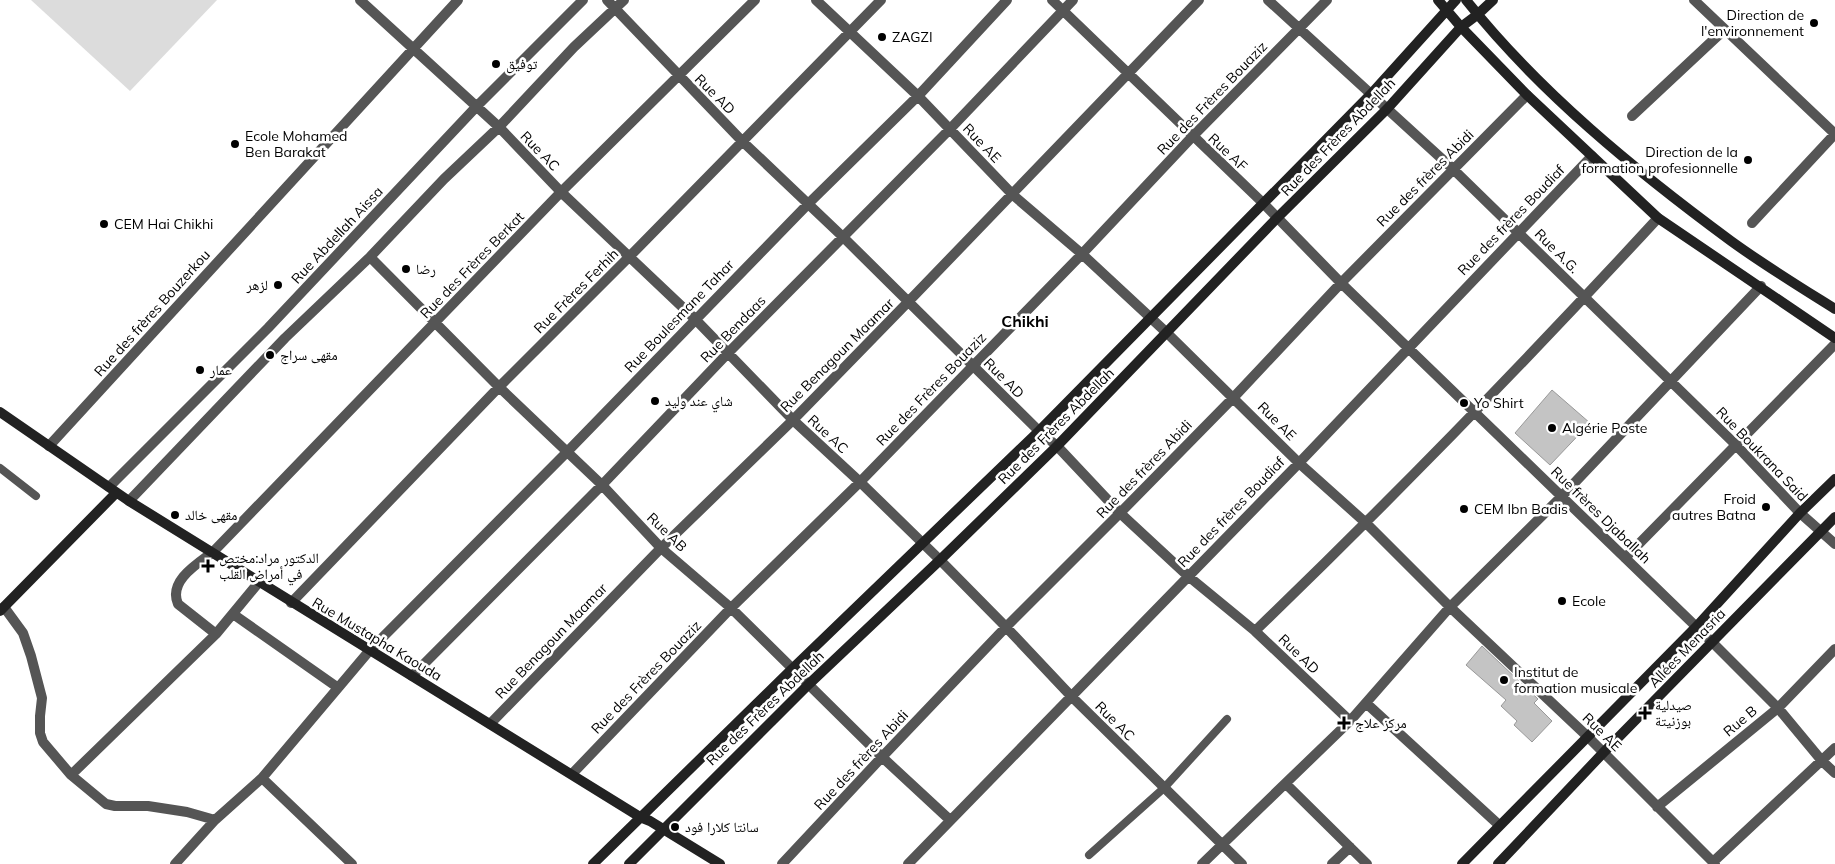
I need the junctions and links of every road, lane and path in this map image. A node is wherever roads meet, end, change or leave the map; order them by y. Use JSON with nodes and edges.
{"nodes":[{"id":1,"x":458,"y":0,"type":"edge"},
{"id":2,"x":583,"y":0,"type":"edge"},
{"id":3,"x":607,"y":0,"type":"edge"},
{"id":4,"x":624,"y":0,"type":"edge"},
{"id":5,"x":755,"y":0,"type":"edge"},
{"id":6,"x":816,"y":0,"type":"edge"},
{"id":7,"x":881,"y":0,"type":"edge"},
{"id":8,"x":1007,"y":0,"type":"edge"},
{"id":9,"x":1052,"y":0,"type":"edge"},
{"id":10,"x":1073,"y":0,"type":"edge"},
{"id":11,"x":1199,"y":0,"type":"edge"},
{"id":12,"x":1268,"y":0,"type":"edge"},
{"id":13,"x":1327,"y":0,"type":"edge"},
{"id":14,"x":1438,"y":0,"type":"edge"},
{"id":15,"x":1456,"y":0,"type":"edge"},
{"id":16,"x":1466,"y":0,"type":"edge"},
{"id":17,"x":1493,"y":0,"type":"edge"},
{"id":18,"x":1694,"y":0,"type":"edge"},
{"id":19,"x":366,"y":2,"type":"edge"},
{"id":20,"x":616,"y":9,"type":"junction"},
{"id":21,"x":1063,"y":11,"type":"junction"},
{"id":22,"x":1446,"y":11,"type":"junction"},
{"id":23,"x":1478,"y":15,"type":"junction"},
{"id":24,"x":1460,"y":26,"type":"junction"},
{"id":25,"x":1299,"y":28,"type":"junction"},
{"id":26,"x":1724,"y":30,"type":"junction"},
{"id":27,"x":851,"y":31,"type":"junction"},
{"id":28,"x":413,"y":48,"type":"junction"},
{"id":29,"x":1128,"y":73,"type":"junction"},
{"id":30,"x":678,"y":76,"type":"junction"},
{"id":31,"x":1371,"y":94,"type":"junction"},
{"id":32,"x":918,"y":96,"type":"junction"},
{"id":33,"x":1527,"y":96,"type":"junction"},
{"id":34,"x":477,"y":106,"type":"junction"},
{"id":35,"x":1387,"y":109,"type":"junction"},
{"id":36,"x":1632,"y":116,"type":"dead end"},
{"id":37,"x":499,"y":127,"type":"junction"},
{"id":38,"x":950,"y":129,"type":"junction"},
{"id":39,"x":1835,"y":134,"type":"edge"},
{"id":40,"x":1192,"y":137,"type":"junction"},
{"id":41,"x":742,"y":141,"type":"junction"},
{"id":42,"x":1592,"y":156,"type":"junction"},
{"id":43,"x":1453,"y":169,"type":"junction"},
{"id":44,"x":561,"y":192,"type":"junction"},
{"id":45,"x":1013,"y":195,"type":"junction"},
{"id":46,"x":809,"y":204,"type":"junction"},
{"id":47,"x":1263,"y":204,"type":"junction"},
{"id":48,"x":1278,"y":218,"type":"junction"},
{"id":49,"x":1658,"y":218,"type":"junction"},
{"id":50,"x":1752,"y":223,"type":"dead end"},
{"id":51,"x":1519,"y":232,"type":"junction"},
{"id":52,"x":844,"y":237,"type":"junction"},
{"id":53,"x":1082,"y":254,"type":"junction"},
{"id":54,"x":630,"y":256,"type":"junction"},
{"id":55,"x":370,"y":257,"type":"junction"},
{"id":56,"x":1341,"y":283,"type":"junction"},
{"id":57,"x":1761,"y":286,"type":"junction"},
{"id":58,"x":1584,"y":298,"type":"junction"},
{"id":59,"x":908,"y":302,"type":"junction"},
{"id":60,"x":1835,"y":309,"type":"edge"},
{"id":61,"x":1149,"y":318,"type":"junction"},
{"id":62,"x":695,"y":320,"type":"junction"},
{"id":63,"x":436,"y":322,"type":"junction"},
{"id":64,"x":1167,"y":333,"type":"junction"},
{"id":65,"x":1835,"y":338,"type":"edge"},
{"id":66,"x":1835,"y":344,"type":"edge"},
{"id":67,"x":1408,"y":348,"type":"junction"},
{"id":68,"x":728,"y":353,"type":"junction"},
{"id":69,"x":973,"y":366,"type":"junction"},
{"id":70,"x":1671,"y":381,"type":"junction"},
{"id":71,"x":499,"y":387,"type":"junction"},
{"id":72,"x":1234,"y":397,"type":"junction"},
{"id":73,"x":0,"y":412,"type":"edge"},
{"id":74,"x":1475,"y":413,"type":"junction"},
{"id":75,"x":793,"y":420,"type":"junction"},
{"id":76,"x":1039,"y":432,"type":"junction"},
{"id":77,"x":1735,"y":444,"type":"junction"},
{"id":78,"x":49,"y":446,"type":"junction"},
{"id":79,"x":1057,"y":446,"type":"junction"},
{"id":80,"x":567,"y":452,"type":"junction"},
{"id":81,"x":1298,"y":463,"type":"junction"},
{"id":82,"x":0,"y":468,"type":"edge"},
{"id":83,"x":1835,"y":480,"type":"edge"},
{"id":84,"x":860,"y":482,"type":"junction"},
{"id":85,"x":602,"y":485,"type":"junction"},
{"id":86,"x":112,"y":490,"type":"junction"},
{"id":87,"x":36,"y":496,"type":"dead end"},
{"id":88,"x":1561,"y":497,"type":"junction"},
{"id":89,"x":129,"y":501,"type":"junction"},
{"id":90,"x":1120,"y":513,"type":"junction"},
{"id":91,"x":1800,"y":513,"type":"junction"},
{"id":92,"x":1835,"y":517,"type":"edge"},
{"id":93,"x":1366,"y":523,"type":"junction"},
{"id":94,"x":1821,"y":531,"type":"junction"},
{"id":95,"x":923,"y":543,"type":"junction"},
{"id":96,"x":1835,"y":544,"type":"edge"},
{"id":97,"x":661,"y":548,"type":"junction"},
{"id":98,"x":212,"y":552,"type":"junction"},
{"id":99,"x":1625,"y":558,"type":"junction"},
{"id":100,"x":940,"y":560,"type":"junction"},
{"id":101,"x":1188,"y":576,"type":"junction"},
{"id":102,"x":259,"y":582,"type":"junction"},
{"id":103,"x":292,"y":602,"type":"junction"},
{"id":104,"x":1450,"y":607,"type":"junction"},
{"id":105,"x":731,"y":608,"type":"junction"},
{"id":106,"x":2,"y":609,"type":"edge"},
{"id":107,"x":233,"y":614,"type":"junction"},
{"id":108,"x":1006,"y":627,"type":"junction"},
{"id":109,"x":1696,"y":627,"type":"junction"},
{"id":110,"x":1256,"y":631,"type":"junction"},
{"id":111,"x":216,"y":634,"type":"junction"},
{"id":112,"x":1712,"y":642,"type":"junction"},
{"id":113,"x":370,"y":650,"type":"junction"},
{"id":114,"x":1835,"y":650,"type":"edge"},
{"id":115,"x":792,"y":668,"type":"junction"},
{"id":116,"x":412,"y":676,"type":"junction"},
{"id":117,"x":809,"y":684,"type":"junction"},
{"id":118,"x":337,"y":687,"type":"junction"},
{"id":119,"x":1071,"y":696,"type":"junction"},
{"id":120,"x":1366,"y":703,"type":"junction"},
{"id":121,"x":1778,"y":708,"type":"junction"},
{"id":122,"x":1227,"y":718,"type":"dead end"},
{"id":123,"x":1350,"y":722,"type":"junction"},
{"id":124,"x":490,"y":724,"type":"junction"},
{"id":125,"x":1588,"y":736,"type":"junction"},
{"id":126,"x":1835,"y":748,"type":"edge"},
{"id":127,"x":1604,"y":752,"type":"junction"},
{"id":128,"x":882,"y":757,"type":"junction"},
{"id":129,"x":1822,"y":761,"type":"junction"},
{"id":130,"x":572,"y":774,"type":"junction"},
{"id":131,"x":1835,"y":774,"type":"edge"},
{"id":132,"x":71,"y":776,"type":"junction"},
{"id":133,"x":262,"y":778,"type":"junction"},
{"id":134,"x":1286,"y":784,"type":"junction"},
{"id":135,"x":1164,"y":788,"type":"junction"},
{"id":136,"x":1658,"y":807,"type":"junction"},
{"id":137,"x":640,"y":817,"type":"junction"},
{"id":138,"x":215,"y":820,"type":"junction"},
{"id":139,"x":950,"y":820,"type":"junction"},
{"id":140,"x":1499,"y":826,"type":"junction"},
{"id":141,"x":663,"y":829,"type":"junction"},
{"id":142,"x":1221,"y":845,"type":"junction"},
{"id":143,"x":1350,"y":847,"type":"junction"},
{"id":144,"x":1089,"y":855,"type":"dead end"},
{"id":145,"x":1714,"y":863,"type":"edge"},
{"id":146,"x":176,"y":864,"type":"edge"},
{"id":147,"x":352,"y":864,"type":"edge"},
{"id":148,"x":593,"y":864,"type":"edge"},
{"id":149,"x":629,"y":864,"type":"edge"},
{"id":150,"x":720,"y":864,"type":"edge"},
{"id":151,"x":782,"y":864,"type":"edge"},
{"id":152,"x":908,"y":864,"type":"edge"},
{"id":153,"x":1202,"y":864,"type":"edge"},
{"id":154,"x":1242,"y":864,"type":"edge"},
{"id":155,"x":1332,"y":864,"type":"edge"},
{"id":156,"x":1367,"y":864,"type":"edge"},
{"id":157,"x":1462,"y":864,"type":"edge"},
{"id":158,"x":1498,"y":864,"type":"edge"}],
"edges":[{"from":1,"to":28,"type":"street","name":"Rue des frères Bouzerkou"},
{"from":2,"to":34,"type":"street","name":"Rue Abdellah Aissa"},
{"from":3,"to":20,"type":"street","name":"Rue AD"},
{"from":4,"to":20,"type":"street"},
{"from":5,"to":30,"type":"street","name":"Rue des Frères Berkat"},
{"from":6,"to":27,"type":"street","name":"Rue AE"},
{"from":7,"to":27,"type":"street","name":"Rue Frères Ferhih"},
{"from":8,"to":32,"type":"street","name":"Rue Boulesmane Tahar"},
{"from":9,"to":21,"type":"street","name":"Rue AF"},
{"from":10,"to":21,"type":"street","name":"Rue Bendaas"},
{"from":11,"to":29,"type":"street","name":"Rue Benagoun Maamar"},
{"from":12,"to":25,"type":"street","name":"Rue A.G."},
{"from":13,"to":25,"type":"street","name":"Rue des Frères Bouaziz"},
{"from":14,"to":22,"type":"main road"},
{"from":15,"to":22,"type":"main road","name":"Rue des Frères Abdellah"},
{"from":16,"to":23,"type":"main road"},
{"from":17,"to":23,"type":"main road","name":"Rue des Frères Abdellah"},
{"from":18,"to":26,"type":"street"},
{"from":19,"to":28,"type":"street","name":"Rue AC"},
{"from":20,"to":30,"type":"street","name":"Rue AD"},
{"from":20,"to":37,"type":"street"},
{"from":21,"to":29,"type":"street","name":"Rue AF"},
{"from":21,"to":38,"type":"street","name":"Rue Bendaas"},
{"from":22,"to":24,"type":"main road"},
{"from":22,"to":31,"type":"main road","name":"Rue des Frères Abdellah"},
{"from":23,"to":24,"type":"main road","name":"Rue des Frères Abdellah"},
{"from":23,"to":60,"type":"main road"},
{"from":24,"to":33,"type":"main road"},
{"from":24,"to":35,"type":"main road","name":"Rue des Frères Abdellah"},
{"from":25,"to":31,"type":"street","name":"Rue A.G."},
{"from":25,"to":40,"type":"street","name":"Rue des Frères Bouaziz"},
{"from":26,"to":36,"type":"street"},
{"from":26,"to":39,"type":"street"},
{"from":27,"to":32,"type":"street","name":"Rue AE"},
{"from":27,"to":41,"type":"street","name":"Rue Frères Ferhih"},
{"from":28,"to":34,"type":"street","name":"Rue AC"},
{"from":28,"to":78,"type":"street","name":"Rue des frères Bouzerkou"},
{"from":29,"to":40,"type":"street","name":"Rue AF"},
{"from":29,"to":45,"type":"street","name":"Rue Benagoun Maamar"},
{"from":30,"to":41,"type":"street","name":"Rue AD"},
{"from":30,"to":44,"type":"street","name":"Rue des Frères Berkat"},
{"from":31,"to":35,"type":"street","name":"Rue A.G."},
{"from":31,"to":47,"type":"main road","name":"Rue des Frères Abdellah"},
{"from":32,"to":38,"type":"street","name":"Rue AE"},
{"from":32,"to":46,"type":"street","name":"Rue Boulesmane Tahar"},
{"from":33,"to":42,"type":"main road"},
{"from":33,"to":43,"type":"street","name":"Rue des frères Abidi"},
{"from":34,"to":37,"type":"street","name":"Rue AC"},
{"from":34,"to":86,"type":"street","name":"Rue Abdellah Aissa"},
{"from":35,"to":43,"type":"street","name":"Rue A.G."},
{"from":35,"to":48,"type":"main road","name":"Rue des Frères Abdellah"},
{"from":37,"to":44,"type":"street","name":"Rue AC"},
{"from":37,"to":55,"type":"street"},
{"from":38,"to":45,"type":"street","name":"Rue AE"},
{"from":38,"to":52,"type":"street","name":"Rue Bendaas"},
{"from":39,"to":50,"type":"street"},
{"from":40,"to":47,"type":"street","name":"Rue AF"},
{"from":40,"to":53,"type":"street","name":"Rue des Frères Bouaziz"},
{"from":41,"to":46,"type":"street","name":"Rue AD"},
{"from":41,"to":54,"type":"street","name":"Rue Frères Ferhih"},
{"from":42,"to":49,"type":"main road"},
{"from":42,"to":51,"type":"street","name":"Rue des frères Boudiaf"},
{"from":43,"to":51,"type":"street","name":"Rue A.G."},
{"from":43,"to":56,"type":"street","name":"Rue des frères Abidi"},
{"from":44,"to":54,"type":"street","name":"Rue AC"},
{"from":44,"to":63,"type":"street","name":"Rue des Frères Berkat"},
{"from":45,"to":53,"type":"street","name":"Rue AE"},
{"from":45,"to":59,"type":"street","name":"Rue Benagoun Maamar"},
{"from":46,"to":52,"type":"street","name":"Rue AD"},
{"from":46,"to":62,"type":"street","name":"Rue Boulesmane Tahar"},
{"from":47,"to":48,"type":"street","name":"Rue AF"},
{"from":47,"to":61,"type":"main road","name":"Rue des Frères Abdellah"},
{"from":48,"to":56,"type":"street","name":"Rue AF"},
{"from":48,"to":64,"type":"main road","name":"Rue des Frères Abdellah"},
{"from":49,"to":57,"type":"main road"},
{"from":49,"to":58,"type":"street"},
{"from":51,"to":58,"type":"street","name":"Rue A.G."},
{"from":51,"to":67,"type":"street","name":"Rue des frères Boudiaf"},
{"from":52,"to":59,"type":"street","name":"Rue AD"},
{"from":52,"to":68,"type":"street","name":"Rue Bendaas"},
{"from":53,"to":61,"type":"street","name":"Rue AE"},
{"from":53,"to":69,"type":"street","name":"Rue des Frères Bouaziz"},
{"from":54,"to":62,"type":"street","name":"Rue AC"},
{"from":54,"to":71,"type":"street","name":"Rue Frères Ferhih"},
{"from":55,"to":63,"type":"street","name":"Rue AB"},
{"from":55,"to":89,"type":"street"},
{"from":56,"to":67,"type":"street","name":"Rue frères Djaballah"},
{"from":56,"to":72,"type":"street","name":"Rue des frères Abidi"},
{"from":57,"to":65,"type":"main road"},
{"from":57,"to":70,"type":"street"},
{"from":58,"to":70,"type":"street","name":"Rue A.G."},
{"from":58,"to":74,"type":"street"},
{"from":59,"to":69,"type":"street","name":"Rue AD"},
{"from":59,"to":75,"type":"street","name":"Rue Benagoun Maamar"},
{"from":61,"to":64,"type":"street","name":"Rue AE"},
{"from":61,"to":76,"type":"main road","name":"Rue des Frères Abdellah"},
{"from":62,"to":68,"type":"street","name":"Rue AC"},
{"from":62,"to":80,"type":"street","name":"Rue Boulesmane Tahar"},
{"from":63,"to":71,"type":"street","name":"Rue AB"},
{"from":63,"to":98,"type":"street","name":"Rue des Frères Berkat"},
{"from":64,"to":72,"type":"street","name":"Rue AE"},
{"from":64,"to":79,"type":"main road","name":"Rue des Frères Abdellah"},
{"from":66,"to":77,"type":"street"},
{"from":67,"to":74,"type":"street","name":"Rue frères Djaballah"},
{"from":67,"to":81,"type":"street","name":"Rue des frères Boudiaf"},
{"from":68,"to":75,"type":"street","name":"Rue AC"},
{"from":68,"to":85,"type":"street","name":"Rue Bendaas"},
{"from":69,"to":76,"type":"street","name":"Rue AD"},
{"from":69,"to":84,"type":"street","name":"Rue des Frères Bouaziz"},
{"from":70,"to":77,"type":"street","name":"Rue Boukrana Said"},
{"from":70,"to":88,"type":"street"},
{"from":71,"to":80,"type":"street","name":"Rue AB"},
{"from":71,"to":103,"type":"street","name":"Rue Frères Ferhih"},
{"from":72,"to":81,"type":"street","name":"Rue AE"},
{"from":72,"to":90,"type":"street","name":"Rue des frères Abidi"},
{"from":73,"to":78,"type":"main road","name":"Rue Mustapha Kaouda"},
{"from":74,"to":88,"type":"street","name":"Rue frères Djaballah"},
{"from":74,"to":93,"type":"street"},
{"from":75,"to":84,"type":"street","name":"Rue AC"},
{"from":75,"to":97,"type":"street","name":"Rue Benagoun Maamar"},
{"from":76,"to":79,"type":"street","name":"Rue AD"},
{"from":76,"to":95,"type":"main road","name":"Rue des Frères Abdellah"},
{"from":77,"to":91,"type":"street","name":"Rue Boukrana Said"},
{"from":77,"to":99,"type":"street"},
{"from":78,"to":86,"type":"main road","name":"Rue Mustapha Kaouda"},
{"from":79,"to":90,"type":"street","name":"Rue AD"},
{"from":79,"to":100,"type":"main road","name":"Rue des Frères Abdellah"},
{"from":80,"to":85,"type":"street","name":"Rue AB"},
{"from":80,"to":113,"type":"street","name":"Rue Boulesmane Tahar"},
{"from":81,"to":93,"type":"street","name":"Rue AE"},
{"from":81,"to":101,"type":"street","name":"Rue des frères Boudiaf"},
{"from":82,"to":87,"type":"lane"},
{"from":83,"to":91,"type":"main road"},
{"from":84,"to":95,"type":"street","name":"Rue AC"},
{"from":84,"to":105,"type":"street","name":"Rue des Frères Bouaziz"},
{"from":85,"to":97,"type":"street","name":"Rue AB"},
{"from":85,"to":116,"type":"street","name":"Rue Bendaas"},
{"from":86,"to":89,"type":"main road","name":"Rue Mustapha Kaouda"},
{"from":86,"to":106,"type":"main road"},
{"from":88,"to":99,"type":"street","name":"Rue frères Djaballah"},
{"from":88,"to":104,"type":"street"},
{"from":89,"to":98,"type":"main road","name":"Rue Mustapha Kaouda"},
{"from":90,"to":101,"type":"street","name":"Rue AD"},
{"from":90,"to":108,"type":"street","name":"Rue des frères Abidi"},
{"from":91,"to":94,"type":"street","name":"Rue Boukrana Said"},
{"from":91,"to":109,"type":"main road"},
{"from":92,"to":94,"type":"main road","name":"Allées Menasria"},
{"from":93,"to":104,"type":"street","name":"Rue AE"},
{"from":93,"to":110,"type":"street"},
{"from":94,"to":96,"type":"street","name":"Rue Boukrana Said"},
{"from":94,"to":112,"type":"main road","name":"Allées Menasria"},
{"from":95,"to":100,"type":"street","name":"Rue AC"},
{"from":95,"to":115,"type":"main road","name":"Rue des Frères Abdellah"},
{"from":97,"to":105,"type":"street","name":"Rue AB"},
{"from":97,"to":124,"type":"street","name":"Rue Benagoun Maamar"},
{"from":98,"to":102,"type":"main road","name":"Rue Mustapha Kaouda"},
{"from":98,"to":111,"type":"street","name":"Rue des Frères Berkat"},
{"from":99,"to":109,"type":"street","name":"Rue frères Djaballah"},
{"from":100,"to":108,"type":"street","name":"Rue AC"},
{"from":100,"to":117,"type":"main road","name":"Rue des Frères Abdellah"},
{"from":101,"to":110,"type":"street","name":"Rue AD"},
{"from":101,"to":119,"type":"street","name":"Rue des frères Boudiaf"},
{"from":102,"to":103,"type":"main road","name":"Rue Mustapha Kaouda"},
{"from":102,"to":107,"type":"street"},
{"from":103,"to":113,"type":"main road","name":"Rue Mustapha Kaouda"},
{"from":104,"to":120,"type":"street"},
{"from":104,"to":125,"type":"street","name":"Rue AE"},
{"from":105,"to":115,"type":"street","name":"Rue AB"},
{"from":105,"to":130,"type":"street","name":"Rue des Frères Bouaziz"},
{"from":106,"to":132,"type":"street"},
{"from":107,"to":111,"type":"street"},
{"from":107,"to":118,"type":"street"},
{"from":108,"to":119,"type":"street","name":"Rue AC"},
{"from":108,"to":128,"type":"street","name":"Rue des frères Abidi"},
{"from":109,"to":112,"type":"street","name":"Rue frères Djaballah"},
{"from":109,"to":125,"type":"main road"},
{"from":110,"to":123,"type":"street","name":"Rue AD"},
{"from":111,"to":132,"type":"street"},
{"from":112,"to":121,"type":"street","name":"Rue frères Djaballah"},
{"from":112,"to":127,"type":"main road","name":"Allées Menasria"},
{"from":113,"to":116,"type":"main road","name":"Rue Mustapha Kaouda"},
{"from":113,"to":118,"type":"street","name":"Rue Boulesmane Tahar"},
{"from":114,"to":121,"type":"street","name":"Rue B"},
{"from":115,"to":117,"type":"street","name":"Rue AB"},
{"from":115,"to":137,"type":"main road","name":"Rue des Frères Abdellah"},
{"from":116,"to":124,"type":"main road","name":"Rue Mustapha Kaouda"},
{"from":117,"to":128,"type":"street","name":"Rue AB"},
{"from":117,"to":141,"type":"main road","name":"Rue des Frères Abdellah"},
{"from":118,"to":133,"type":"street","name":"Rue Boulesmane Tahar"},
{"from":119,"to":135,"type":"street","name":"Rue AC"},
{"from":119,"to":139,"type":"street","name":"Rue des frères Boudiaf"},
{"from":120,"to":123,"type":"street"},
{"from":120,"to":140,"type":"street"},
{"from":121,"to":129,"type":"street","name":"Rue frères Djaballah"},
{"from":121,"to":136,"type":"street","name":"Rue B"},
{"from":122,"to":135,"type":"lane"},
{"from":123,"to":134,"type":"street"},
{"from":124,"to":130,"type":"main road","name":"Rue Mustapha Kaouda"},
{"from":125,"to":127,"type":"street","name":"Rue AE"},
{"from":125,"to":140,"type":"main road"},
{"from":126,"to":129,"type":"street"},
{"from":127,"to":136,"type":"street","name":"Rue AE"},
{"from":127,"to":158,"type":"main road","name":"Allées Menasria"},
{"from":128,"to":139,"type":"street","name":"Rue AB"},
{"from":128,"to":151,"type":"street","name":"Rue des frères Abidi"},
{"from":129,"to":131,"type":"street","name":"Rue frères Djaballah"},
{"from":129,"to":145,"type":"street"},
{"from":130,"to":137,"type":"main road","name":"Rue Mustapha Kaouda"},
{"from":132,"to":138,"type":"street"},
{"from":133,"to":138,"type":"street","name":"Rue Boulesmane Tahar"},
{"from":133,"to":147,"type":"street"},
{"from":134,"to":142,"type":"street"},
{"from":134,"to":143,"type":"street"},
{"from":135,"to":142,"type":"street","name":"Rue AC"},
{"from":135,"to":144,"type":"lane"},
{"from":136,"to":145,"type":"street","name":"Rue AE"},
{"from":137,"to":141,"type":"main road","name":"Rue Mustapha Kaouda"},
{"from":137,"to":148,"type":"main road","name":"Rue des Frères Abdellah"},
{"from":138,"to":146,"type":"street","name":"Rue Boulesmane Tahar"},
{"from":139,"to":152,"type":"street","name":"Rue des frères Boudiaf"},
{"from":140,"to":157,"type":"main road"},
{"from":141,"to":149,"type":"main road","name":"Rue des Frères Abdellah"},
{"from":141,"to":150,"type":"main road","name":"Rue Mustapha Kaouda"},
{"from":142,"to":153,"type":"street"},
{"from":142,"to":154,"type":"street","name":"Rue AC"},
{"from":143,"to":155,"type":"street"},
{"from":143,"to":156,"type":"street"}]}
